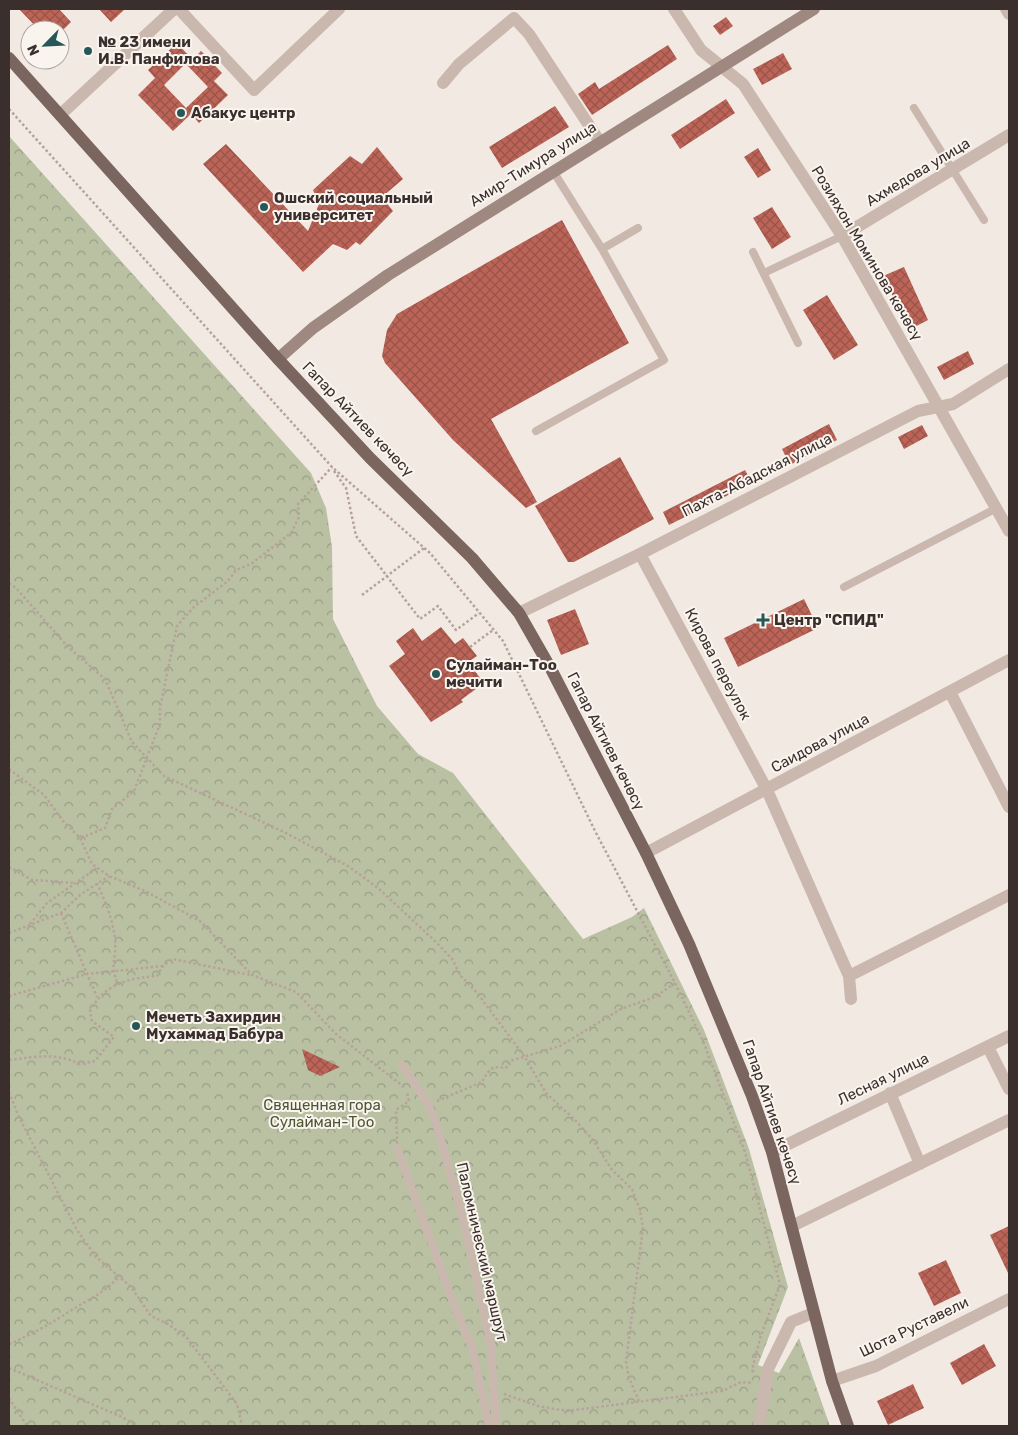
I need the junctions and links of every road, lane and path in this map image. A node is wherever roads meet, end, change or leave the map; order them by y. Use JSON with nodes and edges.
{"nodes":[{"id":1,"x":174,"y":9,"type":"edge"},
{"id":2,"x":179,"y":9,"type":"edge"},
{"id":3,"x":339,"y":9,"type":"edge"},
{"id":4,"x":674,"y":9,"type":"edge"},
{"id":5,"x":814,"y":9,"type":"edge"},
{"id":6,"x":1006,"y":9,"type":"edge"},
{"id":7,"x":1009,"y":14,"type":"edge"},
{"id":8,"x":9,"y":58,"type":"edge"},
{"id":9,"x":720,"y":67,"type":"junction"},
{"id":10,"x":443,"y":83,"type":"dead end"},
{"id":11,"x":914,"y":108,"type":"dead end"},
{"id":12,"x":9,"y":109,"type":"edge"},
{"id":13,"x":60,"y":116,"type":"junction"},
{"id":14,"x":1009,"y":135,"type":"edge"},
{"id":15,"x":600,"y":142,"type":"junction"},
{"id":16,"x":553,"y":171,"type":"junction"},
{"id":17,"x":952,"y":172,"type":"junction"},
{"id":18,"x":984,"y":220,"type":"dead end"},
{"id":19,"x":638,"y":228,"type":"dead end"},
{"id":20,"x":842,"y":236,"type":"junction"},
{"id":21,"x":602,"y":249,"type":"junction"},
{"id":22,"x":753,"y":252,"type":"dead end"},
{"id":23,"x":764,"y":273,"type":"junction"},
{"id":24,"x":798,"y":343,"type":"dead end"},
{"id":25,"x":278,"y":360,"type":"junction"},
{"id":26,"x":1009,"y":369,"type":"edge"},
{"id":27,"x":939,"y":407,"type":"junction"},
{"id":28,"x":536,"y":431,"type":"dead end"},
{"id":29,"x":332,"y":467,"type":"junction"},
{"id":30,"x":997,"y":508,"type":"junction"},
{"id":31,"x":1009,"y":531,"type":"edge"},
{"id":32,"x":424,"y":548,"type":"junction"},
{"id":33,"x":640,"y":554,"type":"junction"},
{"id":34,"x":386,"y":577,"type":"junction"},
{"id":35,"x":9,"y":583,"type":"edge"},
{"id":36,"x":844,"y":588,"type":"dead end"},
{"id":37,"x":362,"y":595,"type":"dead end"},
{"id":38,"x":479,"y":612,"type":"junction"},
{"id":39,"x":519,"y":613,"type":"junction"},
{"id":40,"x":493,"y":630,"type":"junction"},
{"id":41,"x":470,"y":646,"type":"dead end"},
{"id":42,"x":1009,"y":660,"type":"edge"},
{"id":43,"x":950,"y":692,"type":"junction"},
{"id":44,"x":146,"y":757,"type":"junction"},
{"id":45,"x":9,"y":769,"type":"edge"},
{"id":46,"x":767,"y":790,"type":"junction"},
{"id":47,"x":1009,"y":807,"type":"edge"},
{"id":48,"x":80,"y":838,"type":"junction"},
{"id":49,"x":646,"y":853,"type":"junction"},
{"id":50,"x":9,"y":867,"type":"edge"},
{"id":51,"x":97,"y":868,"type":"junction"},
{"id":52,"x":109,"y":876,"type":"junction"},
{"id":53,"x":97,"y":883,"type":"junction"},
{"id":54,"x":76,"y":884,"type":"junction"},
{"id":55,"x":1009,"y":895,"type":"edge"},
{"id":56,"x":61,"y":913,"type":"junction"},
{"id":57,"x":30,"y":926,"type":"junction"},
{"id":58,"x":9,"y":933,"type":"edge"},
{"id":59,"x":163,"y":966,"type":"junction"},
{"id":60,"x":112,"y":971,"type":"junction"},
{"id":61,"x":87,"y":974,"type":"junction"},
{"id":62,"x":252,"y":976,"type":"junction"},
{"id":63,"x":849,"y":976,"type":"junction"},
{"id":64,"x":675,"y":983,"type":"junction"},
{"id":65,"x":118,"y":985,"type":"junction"},
{"id":66,"x":9,"y":996,"type":"edge"},
{"id":67,"x":97,"y":997,"type":"junction"},
{"id":68,"x":851,"y":999,"type":"dead end"},
{"id":69,"x":1009,"y":1036,"type":"edge"},
{"id":70,"x":988,"y":1047,"type":"junction"},
{"id":71,"x":524,"y":1056,"type":"junction"},
{"id":72,"x":9,"y":1060,"type":"edge"},
{"id":73,"x":402,"y":1065,"type":"dead end"},
{"id":74,"x":406,"y":1089,"type":"junction"},
{"id":75,"x":1009,"y":1089,"type":"edge"},
{"id":76,"x":417,"y":1091,"type":"junction"},
{"id":77,"x":9,"y":1092,"type":"edge"},
{"id":78,"x":890,"y":1093,"type":"junction"},
{"id":79,"x":428,"y":1104,"type":"junction"},
{"id":80,"x":1009,"y":1120,"type":"edge"},
{"id":81,"x":397,"y":1148,"type":"joint"},
{"id":82,"x":772,"y":1152,"type":"junction"},
{"id":83,"x":920,"y":1164,"type":"junction"},
{"id":84,"x":792,"y":1226,"type":"junction"},
{"id":85,"x":120,"y":1276,"type":"junction"},
{"id":86,"x":1009,"y":1299,"type":"edge"},
{"id":87,"x":813,"y":1313,"type":"junction"},
{"id":88,"x":9,"y":1344,"type":"edge"},
{"id":89,"x":9,"y":1368,"type":"edge"},
{"id":90,"x":832,"y":1381,"type":"junction"},
{"id":91,"x":764,"y":1384,"type":"junction"},
{"id":92,"x":494,"y":1392,"type":"junction"},
{"id":93,"x":9,"y":1398,"type":"edge"},
{"id":94,"x":639,"y":1401,"type":"junction"},
{"id":95,"x":27,"y":1426,"type":"edge"},
{"id":96,"x":137,"y":1426,"type":"edge"},
{"id":97,"x":242,"y":1426,"type":"edge"},
{"id":98,"x":489,"y":1426,"type":"edge"},
{"id":99,"x":496,"y":1426,"type":"edge"},
{"id":100,"x":759,"y":1426,"type":"edge"},
{"id":101,"x":848,"y":1426,"type":"edge"}],
"edges":[{"from":1,"to":13,"type":"street"},
{"from":2,"to":3,"type":"street"},
{"from":4,"to":9,"type":"street","name":"Розияхон Моминова көчөсү"},
{"from":5,"to":9,"type":"main road","name":"Амир-Тимура улица"},
{"from":6,"to":7,"type":"street"},
{"from":8,"to":13,"type":"main road","name":"Гапар Айтиев көчөсү"},
{"from":9,"to":15,"type":"main road","name":"Амир-Тимура улица"},
{"from":9,"to":20,"type":"street","name":"Розияхон Моминова көчөсү"},
{"from":10,"to":15,"type":"street"},
{"from":11,"to":17,"type":"lane"},
{"from":12,"to":29,"type":"path"},
{"from":13,"to":25,"type":"main road","name":"Гапар Айтиев көчөсү"},
{"from":14,"to":17,"type":"street","name":"Ахмедова улица"},
{"from":15,"to":16,"type":"main road","name":"Амир-Тимура улица"},
{"from":16,"to":21,"type":"lane"},
{"from":16,"to":25,"type":"main road","name":"Амир-Тимура улица"},
{"from":17,"to":18,"type":"lane"},
{"from":17,"to":20,"type":"street","name":"Ахмедова улица"},
{"from":19,"to":21,"type":"lane"},
{"from":20,"to":23,"type":"lane"},
{"from":20,"to":27,"type":"street","name":"Розияхон Моминова көчөсү"},
{"from":21,"to":28,"type":"lane"},
{"from":22,"to":23,"type":"lane"},
{"from":23,"to":24,"type":"lane"},
{"from":25,"to":39,"type":"main road","name":"Гапар Айтиев көчөсү"},
{"from":26,"to":27,"type":"street","name":"Пахта-Абадская улица"},
{"from":27,"to":30,"type":"street","name":"Розияхон Моминова көчөсү"},
{"from":27,"to":33,"type":"street","name":"Пахта-Абадская улица"},
{"from":29,"to":32,"type":"path"},
{"from":29,"to":34,"type":"path"},
{"from":29,"to":44,"type":"path"},
{"from":30,"to":31,"type":"street","name":"Розияхон Моминова көчөсү"},
{"from":30,"to":36,"type":"lane"},
{"from":32,"to":34,"type":"path"},
{"from":32,"to":38,"type":"path"},
{"from":33,"to":39,"type":"street","name":"Пахта-Абадская улица"},
{"from":33,"to":46,"type":"street","name":"Кирова переулок"},
{"from":34,"to":37,"type":"path"},
{"from":34,"to":38,"type":"path"},
{"from":35,"to":44,"type":"path"},
{"from":38,"to":40,"type":"path"},
{"from":39,"to":49,"type":"main road","name":"Гапар Айтиев көчөсү"},
{"from":40,"to":41,"type":"path"},
{"from":40,"to":64,"type":"path"},
{"from":42,"to":43,"type":"street","name":"Саидова улица"},
{"from":43,"to":46,"type":"street","name":"Саидова улица"},
{"from":43,"to":47,"type":"street"},
{"from":44,"to":48,"type":"path"},
{"from":44,"to":71,"type":"path"},
{"from":45,"to":48,"type":"path"},
{"from":46,"to":49,"type":"street","name":"Саидова улица"},
{"from":46,"to":63,"type":"street","name":"Кирова переулок"},
{"from":48,"to":51,"type":"path"},
{"from":49,"to":82,"type":"main road","name":"Гапар Айтиев көчөсү"},
{"from":50,"to":54,"type":"path"},
{"from":51,"to":52,"type":"path"},
{"from":51,"to":54,"type":"path"},
{"from":52,"to":53,"type":"path"},
{"from":52,"to":62,"type":"path"},
{"from":53,"to":56,"type":"path"},
{"from":53,"to":60,"type":"path"},
{"from":54,"to":57,"type":"path"},
{"from":55,"to":63,"type":"street"},
{"from":56,"to":57,"type":"path"},
{"from":56,"to":61,"type":"path"},
{"from":57,"to":58,"type":"path"},
{"from":59,"to":60,"type":"path"},
{"from":59,"to":62,"type":"path"},
{"from":59,"to":65,"type":"path"},
{"from":60,"to":61,"type":"path"},
{"from":60,"to":65,"type":"path"},
{"from":61,"to":66,"type":"path"},
{"from":61,"to":67,"type":"path"},
{"from":62,"to":74,"type":"path"},
{"from":63,"to":68,"type":"street","name":"Кирова переулок"},
{"from":64,"to":71,"type":"path"},
{"from":64,"to":91,"type":"path"},
{"from":65,"to":67,"type":"path"},
{"from":67,"to":72,"type":"path"},
{"from":69,"to":70,"type":"street","name":"Лесная улица"},
{"from":70,"to":75,"type":"street"},
{"from":70,"to":78,"type":"street","name":"Лесная улица"},
{"from":71,"to":79,"type":"path"},
{"from":71,"to":94,"type":"path"},
{"from":73,"to":76,"type":"lane","name":"Паломнический маршрут"},
{"from":74,"to":76,"type":"path"},
{"from":74,"to":81,"type":"path"},
{"from":76,"to":79,"type":"lane","name":"Паломнический маршрут"},
{"from":77,"to":85,"type":"path"},
{"from":78,"to":82,"type":"street","name":"Лесная улица"},
{"from":78,"to":83,"type":"street"},
{"from":79,"to":92,"type":"lane","name":"Паломнический маршрут"},
{"from":80,"to":83,"type":"street"},
{"from":81,"to":98,"type":"lane"},
{"from":82,"to":84,"type":"main road","name":"Гапар Айтиев көчөсү"},
{"from":83,"to":84,"type":"street"},
{"from":84,"to":87,"type":"main road","name":"Гапар Айтиев көчөсү"},
{"from":85,"to":88,"type":"path"},
{"from":85,"to":97,"type":"path"},
{"from":86,"to":90,"type":"street","name":"Шота Руставели"},
{"from":87,"to":90,"type":"main road","name":"Гапар Айтиев көчөсү"},
{"from":87,"to":91,"type":"street"},
{"from":89,"to":96,"type":"path"},
{"from":90,"to":101,"type":"main road","name":"Гапар Айтиев көчөсү"},
{"from":91,"to":94,"type":"path"},
{"from":91,"to":100,"type":"street"},
{"from":92,"to":94,"type":"path"},
{"from":92,"to":99,"type":"lane","name":"Паломнический маршрут"},
{"from":93,"to":95,"type":"path"}]}
